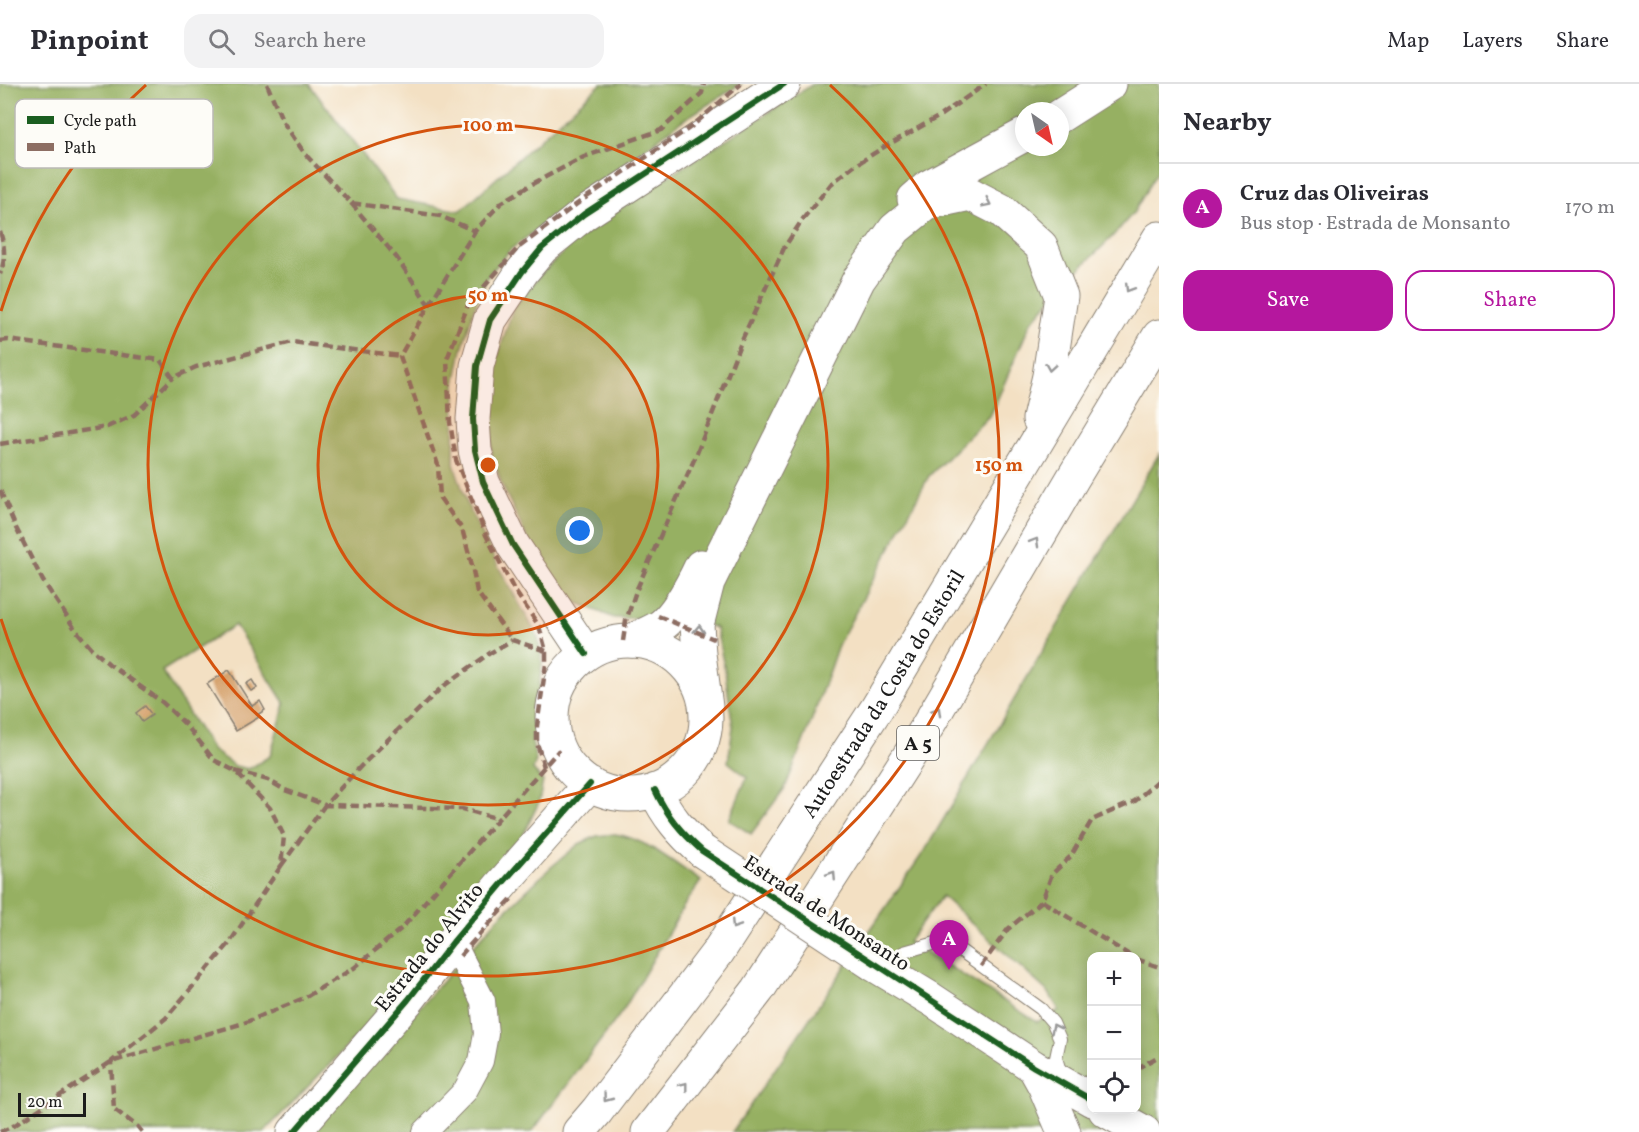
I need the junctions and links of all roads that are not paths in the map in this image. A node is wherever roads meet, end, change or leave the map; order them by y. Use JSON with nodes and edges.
{"nodes":[{"id":1,"x":784,"y":84,"type":"edge"},
{"id":2,"x":1110,"y":84,"type":"edge"},
{"id":3,"x":1069,"y":110,"type":"edge"},
{"id":4,"x":1015,"y":140,"type":"edge"},
{"id":5,"x":1159,"y":238,"type":"edge"},
{"id":6,"x":1159,"y":336,"type":"edge"},
{"id":7,"x":1033,"y":447,"type":"junction"},
{"id":8,"x":631,"y":641,"type":"junction"},
{"id":9,"x":586,"y":654,"type":"junction"},
{"id":10,"x":706,"y":707,"type":"junction"},
{"id":11,"x":590,"y":784,"type":"junction"},
{"id":12,"x":655,"y":790,"type":"junction"},
{"id":13,"x":453,"y":942,"type":"junction"},
{"id":14,"x":878,"y":966,"type":"junction"},
{"id":15,"x":1034,"y":1067,"type":"junction"},
{"id":16,"x":1078,"y":1092,"type":"edge"},
{"id":17,"x":1112,"y":1114,"type":"edge"},
{"id":18,"x":294,"y":1132,"type":"edge"},
{"id":19,"x":425,"y":1132,"type":"edge"},
{"id":20,"x":579,"y":1132,"type":"edge"},
{"id":21,"x":648,"y":1132,"type":"edge"},
{"id":22,"x":1064,"y":1132,"type":"edge"},
{"id":23,"x":1144,"y":1132,"type":"edge"}],
"edges":[{"from":1,"to":9,"type":"main road"},
{"from":2,"to":3,"type":"main road"},
{"from":4,"to":8,"type":"main road"},
{"from":5,"to":7,"type":"main road","name":"Autoestrada da Costa do Estoril","number":"A 5","one_way":true},
{"from":21,"to":6,"type":"main road","number":"A 5","one_way":true},
{"from":10,"to":7,"type":"main road","one_way":true},
{"from":7,"to":20,"type":"main road","name":"Autoestrada da Costa do Estoril","number":"A 5","one_way":true},
{"from":8,"to":9,"type":"main road"},
{"from":8,"to":10,"type":"main road"},
{"from":9,"to":11,"type":"main road"},
{"from":10,"to":12,"type":"main road"},
{"from":11,"to":12,"type":"main road"},
{"from":11,"to":13,"type":"main road","name":"Estrada do Alvito"},
{"from":12,"to":14,"type":"main road","name":"Estrada de Monsanto","bridge":true},
{"from":13,"to":18,"type":"main road","name":"Estrada do Alvito"},
{"from":13,"to":19,"type":"street"},
{"from":14,"to":15,"type":"main road","name":"Estrada de Monsanto"},
{"from":16,"to":14,"type":"lane","one_way":true},
{"from":15,"to":16,"type":"main road","name":"Estrada de Monsanto"},
{"from":15,"to":22,"type":"main road","name":"Estrada de Monsanto"},
{"from":17,"to":23,"type":"main road"}]}
